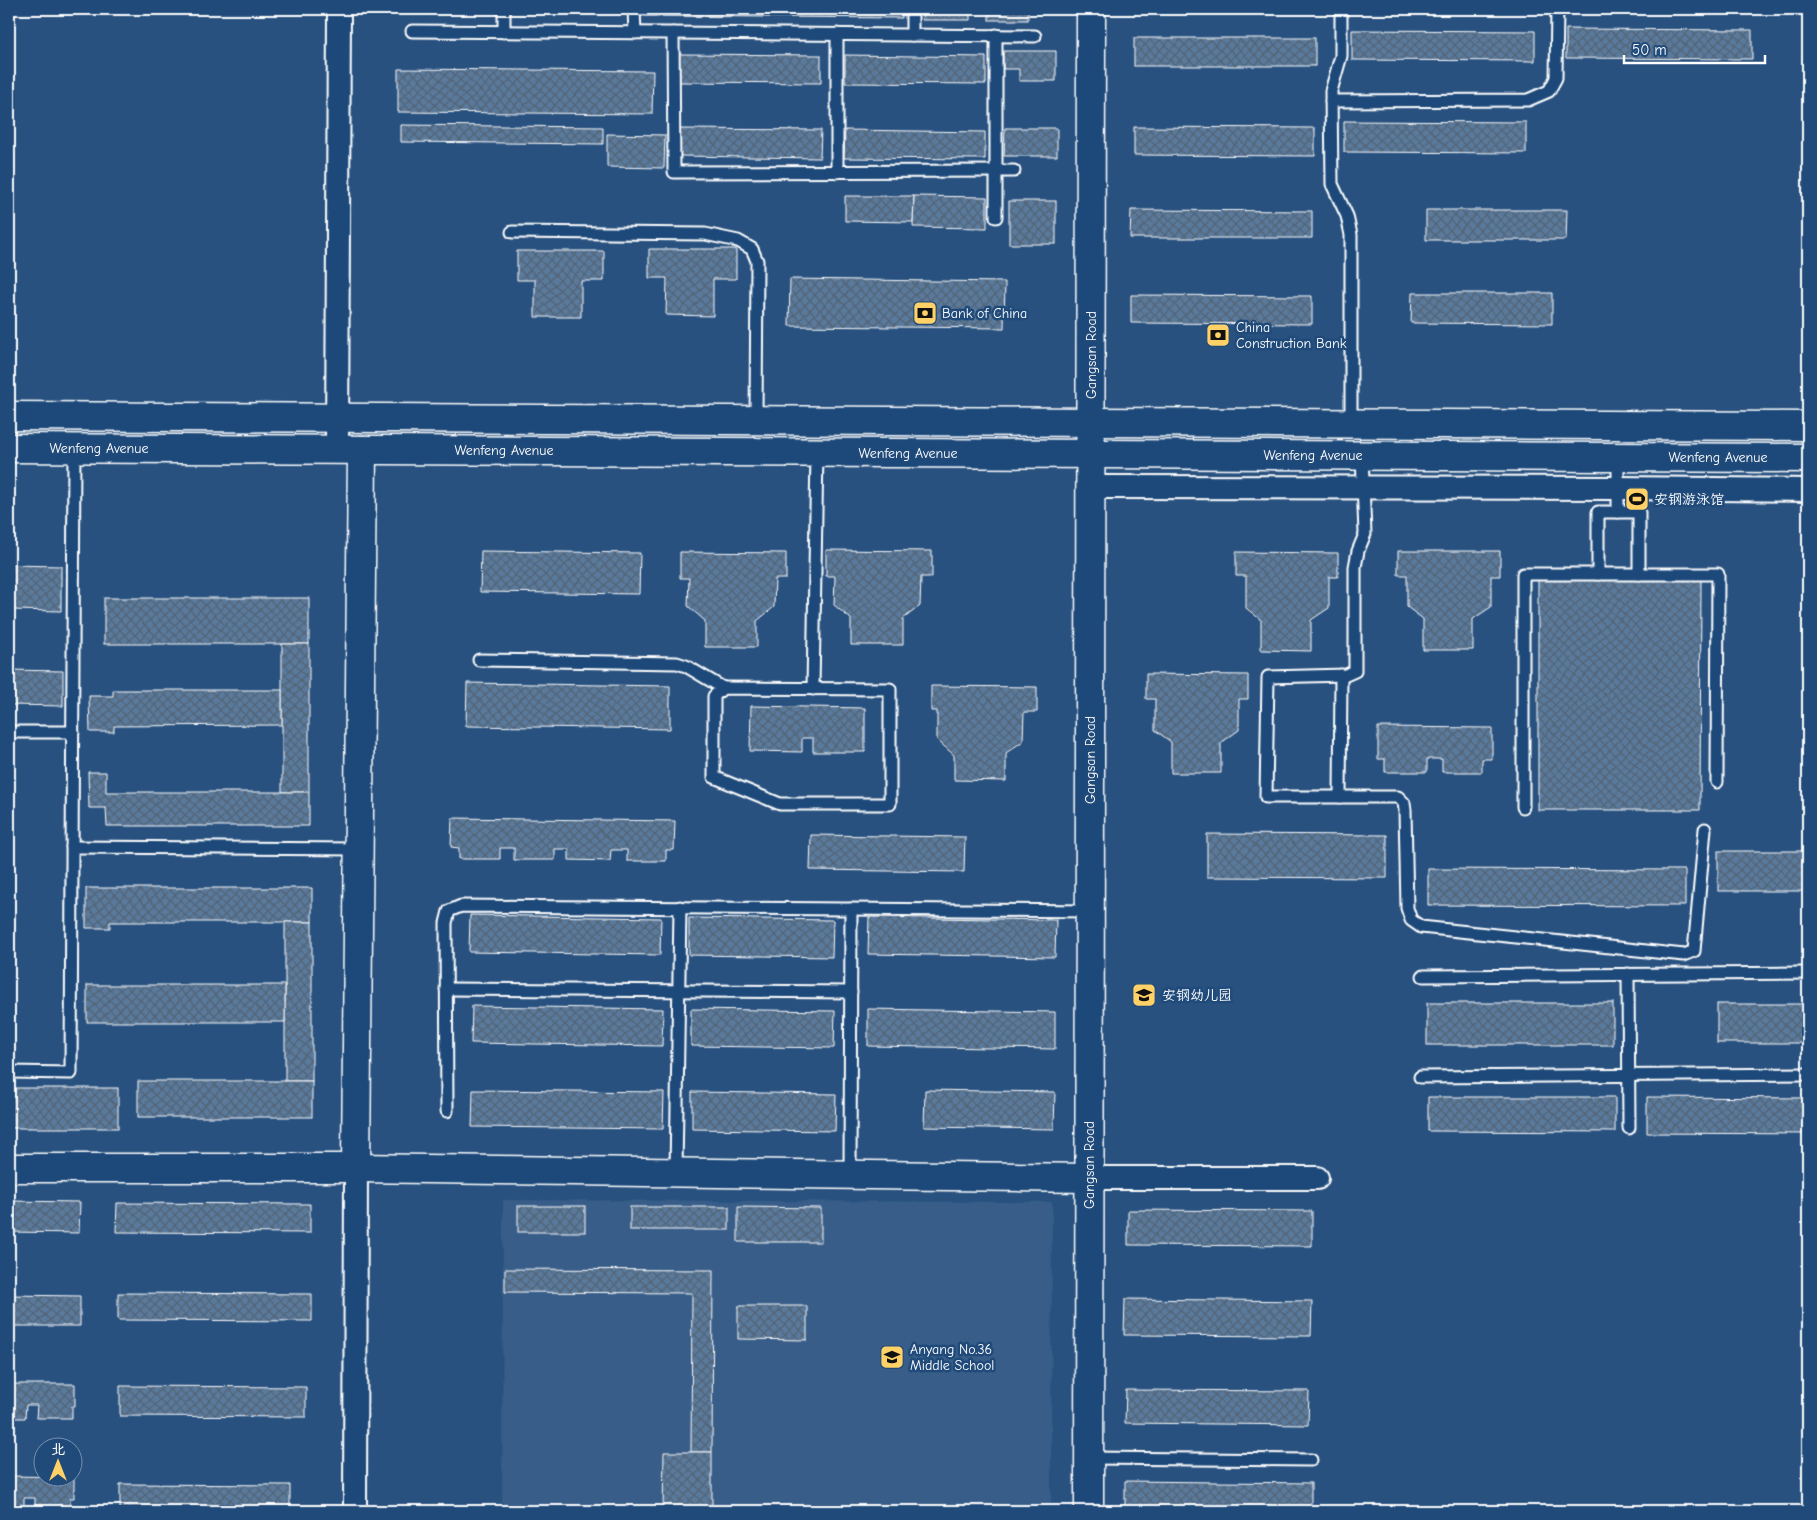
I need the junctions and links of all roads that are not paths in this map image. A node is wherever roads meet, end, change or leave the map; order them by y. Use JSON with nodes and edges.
{"nodes":[{"id":1,"x":339,"y":9,"type":"edge"},
{"id":2,"x":504,"y":9,"type":"edge"},
{"id":3,"x":634,"y":9,"type":"edge"},
{"id":4,"x":912,"y":9,"type":"edge"},
{"id":5,"x":1091,"y":9,"type":"edge"},
{"id":6,"x":1341,"y":9,"type":"edge"},
{"id":7,"x":1556,"y":9,"type":"edge"},
{"id":8,"x":412,"y":31,"type":"dead end"},
{"id":9,"x":504,"y":32,"type":"junction"},
{"id":10,"x":634,"y":33,"type":"junction"},
{"id":11,"x":673,"y":33,"type":"junction"},
{"id":12,"x":837,"y":34,"type":"junction"},
{"id":13,"x":912,"y":35,"type":"junction"},
{"id":14,"x":996,"y":35,"type":"junction"},
{"id":15,"x":1035,"y":36,"type":"dead end"},
{"id":16,"x":1331,"y":101,"type":"junction"},
{"id":17,"x":996,"y":171,"type":"junction"},
{"id":18,"x":1014,"y":171,"type":"dead end"},
{"id":19,"x":838,"y":172,"type":"junction"},
{"id":20,"x":996,"y":217,"type":"dead end"},
{"id":21,"x":512,"y":232,"type":"dead end"},
{"id":22,"x":9,"y":416,"type":"edge"},
{"id":23,"x":338,"y":417,"type":"junction"},
{"id":24,"x":756,"y":420,"type":"junction"},
{"id":25,"x":1091,"y":422,"type":"junction"},
{"id":26,"x":1351,"y":423,"type":"junction"},
{"id":27,"x":1808,"y":426,"type":"edge"},
{"id":28,"x":9,"y":448,"type":"edge"},
{"id":29,"x":74,"y":448,"type":"junction"},
{"id":30,"x":350,"y":449,"type":"junction"},
{"id":31,"x":817,"y":452,"type":"junction"},
{"id":32,"x":1091,"y":454,"type":"junction"},
{"id":33,"x":1362,"y":455,"type":"junction"},
{"id":34,"x":1618,"y":457,"type":"junction"},
{"id":35,"x":1808,"y":458,"type":"edge"},
{"id":36,"x":1091,"y":487,"type":"junction"},
{"id":37,"x":1363,"y":488,"type":"junction"},
{"id":38,"x":1618,"y":488,"type":"junction"},
{"id":39,"x":1808,"y":490,"type":"edge"},
{"id":40,"x":1618,"y":512,"type":"junction"},
{"id":41,"x":1598,"y":574,"type":"junction"},
{"id":42,"x":1639,"y":574,"type":"junction"},
{"id":43,"x":479,"y":660,"type":"dead end"},
{"id":44,"x":1340,"y":675,"type":"junction"},
{"id":45,"x":723,"y":688,"type":"junction"},
{"id":46,"x":813,"y":689,"type":"junction"},
{"id":47,"x":9,"y":732,"type":"edge"},
{"id":48,"x":72,"y":732,"type":"junction"},
{"id":49,"x":1717,"y":782,"type":"dead end"},
{"id":50,"x":1340,"y":797,"type":"junction"},
{"id":51,"x":1523,"y":807,"type":"dead end"},
{"id":52,"x":1705,"y":829,"type":"dead end"},
{"id":53,"x":72,"y":847,"type":"junction"},
{"id":54,"x":359,"y":849,"type":"junction"},
{"id":55,"x":680,"y":907,"type":"junction"},
{"id":56,"x":851,"y":909,"type":"junction"},
{"id":57,"x":1090,"y":911,"type":"junction"},
{"id":58,"x":1808,"y":973,"type":"edge"},
{"id":59,"x":1628,"y":974,"type":"junction"},
{"id":60,"x":1423,"y":976,"type":"dead end"},
{"id":61,"x":446,"y":988,"type":"junction"},
{"id":62,"x":679,"y":990,"type":"junction"},
{"id":63,"x":851,"y":992,"type":"junction"},
{"id":64,"x":9,"y":1072,"type":"edge"},
{"id":65,"x":1808,"y":1074,"type":"edge"},
{"id":66,"x":1629,"y":1076,"type":"junction"},
{"id":67,"x":1420,"y":1077,"type":"dead end"},
{"id":68,"x":447,"y":1111,"type":"dead end"},
{"id":69,"x":1629,"y":1128,"type":"dead end"},
{"id":70,"x":9,"y":1168,"type":"edge"},
{"id":71,"x":356,"y":1168,"type":"junction"},
{"id":72,"x":676,"y":1172,"type":"junction"},
{"id":73,"x":850,"y":1175,"type":"junction"},
{"id":74,"x":1089,"y":1178,"type":"junction"},
{"id":75,"x":1317,"y":1178,"type":"dead end"},
{"id":76,"x":1089,"y":1458,"type":"junction"},
{"id":77,"x":1311,"y":1460,"type":"dead end"},
{"id":78,"x":354,"y":1511,"type":"edge"},
{"id":79,"x":1089,"y":1511,"type":"edge"}],
"edges":[{"from":1,"to":23,"type":"street"},
{"from":2,"to":9,"type":"lane"},
{"from":3,"to":10,"type":"lane"},
{"from":4,"to":13,"type":"lane"},
{"from":5,"to":25,"type":"main road","name":"Gangsan Road"},
{"from":6,"to":16,"type":"lane"},
{"from":7,"to":16,"type":"lane"},
{"from":8,"to":9,"type":"lane"},
{"from":9,"to":10,"type":"lane"},
{"from":10,"to":11,"type":"lane"},
{"from":11,"to":12,"type":"lane"},
{"from":11,"to":19,"type":"lane"},
{"from":12,"to":13,"type":"lane"},
{"from":12,"to":19,"type":"lane"},
{"from":13,"to":14,"type":"lane"},
{"from":14,"to":15,"type":"lane"},
{"from":14,"to":17,"type":"lane"},
{"from":16,"to":26,"type":"lane"},
{"from":17,"to":18,"type":"lane"},
{"from":17,"to":19,"type":"lane"},
{"from":17,"to":20,"type":"lane"},
{"from":21,"to":24,"type":"lane"},
{"from":22,"to":23,"type":"main road"},
{"from":23,"to":24,"type":"main road"},
{"from":23,"to":30,"type":"street"},
{"from":24,"to":25,"type":"main road"},
{"from":25,"to":26,"type":"main road"},
{"from":25,"to":32,"type":"main road","name":"Gangsan Road"},
{"from":26,"to":27,"type":"main road"},
{"from":28,"to":29,"type":"main road","name":"Wenfeng Avenue"},
{"from":29,"to":30,"type":"main road","name":"Wenfeng Avenue"},
{"from":29,"to":48,"type":"lane"},
{"from":30,"to":31,"type":"main road","name":"Wenfeng Avenue"},
{"from":30,"to":54,"type":"main road"},
{"from":31,"to":32,"type":"main road","name":"Wenfeng Avenue"},
{"from":31,"to":46,"type":"lane"},
{"from":32,"to":33,"type":"main road","name":"Wenfeng Avenue"},
{"from":32,"to":36,"type":"main road","name":"Gangsan Road"},
{"from":33,"to":34,"type":"main road","name":"Wenfeng Avenue"},
{"from":33,"to":37,"type":"lane"},
{"from":34,"to":35,"type":"main road","name":"Wenfeng Avenue"},
{"from":34,"to":38,"type":"lane"},
{"from":36,"to":37,"type":"street"},
{"from":36,"to":57,"type":"main road","name":"Gangsan Road"},
{"from":37,"to":38,"type":"street"},
{"from":37,"to":44,"type":"lane"},
{"from":38,"to":39,"type":"street"},
{"from":38,"to":40,"type":"lane"},
{"from":40,"to":41,"type":"lane"},
{"from":40,"to":42,"type":"lane"},
{"from":41,"to":42,"type":"lane"},
{"from":41,"to":51,"type":"lane"},
{"from":42,"to":49,"type":"lane"},
{"from":43,"to":45,"type":"lane"},
{"from":44,"to":50,"type":"lane"},
{"from":44,"to":50,"type":"lane"},
{"from":45,"to":46,"type":"lane"},
{"from":45,"to":46,"type":"lane"},
{"from":47,"to":48,"type":"lane"},
{"from":48,"to":53,"type":"lane"},
{"from":50,"to":52,"type":"lane"},
{"from":53,"to":54,"type":"lane"},
{"from":53,"to":64,"type":"lane"},
{"from":54,"to":71,"type":"main road"},
{"from":55,"to":56,"type":"lane"},
{"from":55,"to":61,"type":"lane"},
{"from":55,"to":62,"type":"lane"},
{"from":56,"to":57,"type":"lane"},
{"from":56,"to":63,"type":"lane"},
{"from":57,"to":74,"type":"main road","name":"Gangsan Road"},
{"from":58,"to":59,"type":"lane"},
{"from":59,"to":60,"type":"lane"},
{"from":59,"to":66,"type":"lane"},
{"from":61,"to":62,"type":"lane"},
{"from":61,"to":68,"type":"lane"},
{"from":62,"to":63,"type":"lane"},
{"from":62,"to":72,"type":"lane"},
{"from":63,"to":73,"type":"lane"},
{"from":65,"to":66,"type":"lane"},
{"from":66,"to":67,"type":"lane"},
{"from":66,"to":69,"type":"lane"},
{"from":70,"to":71,"type":"main road"},
{"from":71,"to":72,"type":"main road"},
{"from":71,"to":78,"type":"street"},
{"from":72,"to":73,"type":"main road"},
{"from":73,"to":74,"type":"main road"},
{"from":74,"to":75,"type":"street"},
{"from":74,"to":76,"type":"main road","name":"Gangsan Road"},
{"from":76,"to":77,"type":"lane"},
{"from":76,"to":79,"type":"main road","name":"Gangsan Road"}]}
